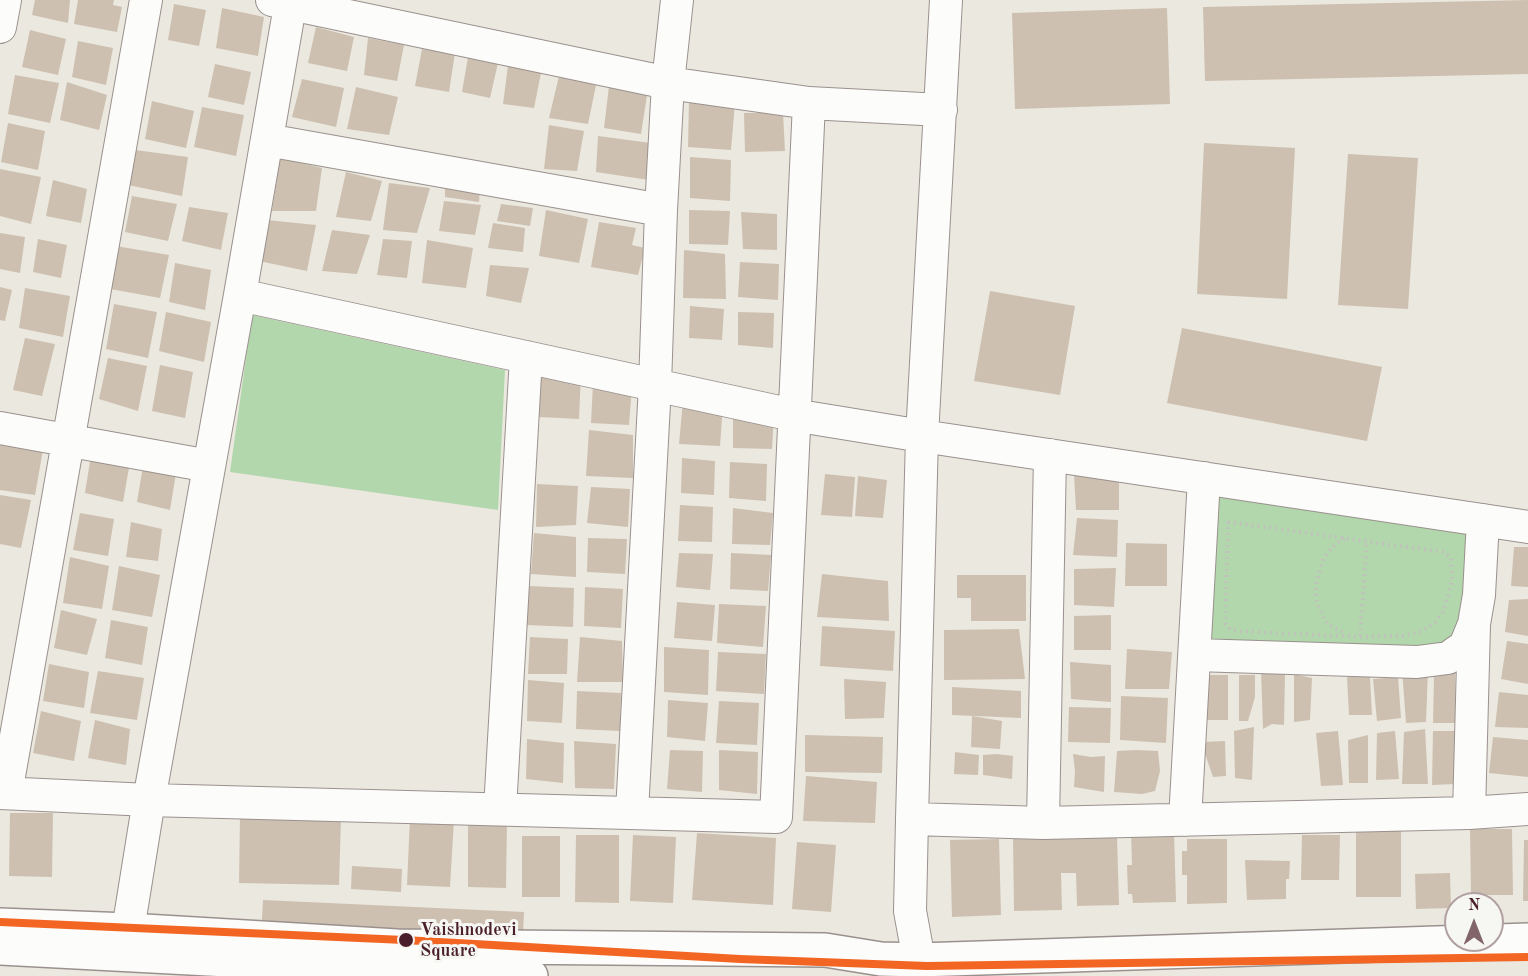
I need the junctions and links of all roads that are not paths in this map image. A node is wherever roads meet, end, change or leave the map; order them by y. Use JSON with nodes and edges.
{"nodes":[{"id":1,"x":5,"y":0,"type":"edge"},
{"id":2,"x":146,"y":0,"type":"edge"},
{"id":3,"x":677,"y":0,"type":"edge"},
{"id":4,"x":946,"y":0,"type":"edge"},
{"id":5,"x":284,"y":1,"type":"edge"},
{"id":6,"x":0,"y":27,"type":"edge"},
{"id":7,"x":668,"y":83,"type":"junction"},
{"id":8,"x":809,"y":103,"type":"junction"},
{"id":9,"x":941,"y":110,"type":"junction"},
{"id":10,"x":267,"y":140,"type":"junction"},
{"id":11,"x":661,"y":210,"type":"junction"},
{"id":12,"x":240,"y":295,"type":"junction"},
{"id":13,"x":526,"y":357,"type":"junction"},
{"id":14,"x":655,"y":385,"type":"junction"},
{"id":15,"x":793,"y":415,"type":"junction"},
{"id":16,"x":0,"y":428,"type":"edge"},
{"id":17,"x":922,"y":436,"type":"junction"},
{"id":18,"x":68,"y":440,"type":"junction"},
{"id":19,"x":1050,"y":455,"type":"junction"},
{"id":20,"x":209,"y":466,"type":"junction"},
{"id":21,"x":1204,"y":478,"type":"junction"},
{"id":22,"x":1483,"y":520,"type":"junction"},
{"id":23,"x":1528,"y":527,"type":"edge"},
{"id":24,"x":1474,"y":624,"type":"junction"},
{"id":25,"x":1195,"y":655,"type":"junction"},
{"id":26,"x":3,"y":793,"type":"edge"},
{"id":27,"x":149,"y":800,"type":"junction"},
{"id":28,"x":500,"y":809,"type":"junction"},
{"id":29,"x":1528,"y":809,"type":"edge"},
{"id":30,"x":632,"y":812,"type":"junction"},
{"id":31,"x":1469,"y":813,"type":"junction"},
{"id":32,"x":912,"y":819,"type":"junction"},
{"id":33,"x":1185,"y":820,"type":"junction"},
{"id":34,"x":1042,"y":823,"type":"junction"},
{"id":35,"x":910,"y":911,"type":"junction"},
{"id":36,"x":0,"y":925,"type":"edge"},
{"id":37,"x":128,"y":930,"type":"junction"},
{"id":38,"x":1528,"y":940,"type":"edge"},
{"id":39,"x":0,"y":948,"type":"edge"},
{"id":40,"x":869,"y":968,"type":"edge"},
{"id":41,"x":917,"y":968,"type":"edge"},
{"id":42,"x":343,"y":971,"type":"edge"},
{"id":43,"x":531,"y":976,"type":"edge"}],
"edges":[{"from":1,"to":6,"type":"street"},
{"from":2,"to":18,"type":"street"},
{"from":3,"to":7,"type":"street"},
{"from":4,"to":9,"type":"street"},
{"from":5,"to":7,"type":"street"},
{"from":5,"to":10,"type":"street"},
{"from":7,"to":8,"type":"street"},
{"from":7,"to":11,"type":"street"},
{"from":8,"to":9,"type":"street"},
{"from":8,"to":15,"type":"street"},
{"from":9,"to":17,"type":"street"},
{"from":10,"to":11,"type":"street"},
{"from":10,"to":12,"type":"street"},
{"from":11,"to":14,"type":"street"},
{"from":12,"to":13,"type":"street"},
{"from":12,"to":20,"type":"street"},
{"from":13,"to":14,"type":"street"},
{"from":13,"to":28,"type":"street"},
{"from":14,"to":15,"type":"street"},
{"from":14,"to":30,"type":"street"},
{"from":15,"to":17,"type":"street"},
{"from":15,"to":30,"type":"street"},
{"from":16,"to":18,"type":"street"},
{"from":17,"to":19,"type":"street"},
{"from":17,"to":32,"type":"street"},
{"from":18,"to":20,"type":"street"},
{"from":18,"to":26,"type":"street"},
{"from":19,"to":21,"type":"street"},
{"from":19,"to":34,"type":"street"},
{"from":20,"to":27,"type":"street"},
{"from":21,"to":22,"type":"street"},
{"from":21,"to":25,"type":"street"},
{"from":22,"to":23,"type":"street"},
{"from":22,"to":24,"type":"street"},
{"from":24,"to":25,"type":"street"},
{"from":24,"to":31,"type":"street"},
{"from":25,"to":33,"type":"street"},
{"from":26,"to":27,"type":"street"},
{"from":27,"to":28,"type":"street"},
{"from":27,"to":37,"type":"street"},
{"from":28,"to":30,"type":"street"},
{"from":29,"to":31,"type":"street"},
{"from":31,"to":33,"type":"street"},
{"from":32,"to":34,"type":"street"},
{"from":32,"to":35,"type":"street"},
{"from":33,"to":34,"type":"street"},
{"from":35,"to":40,"type":"street"},
{"from":35,"to":41,"type":"street"},
{"from":36,"to":37,"type":"main road"},
{"from":37,"to":40,"type":"main road"},
{"from":38,"to":41,"type":"main road"},
{"from":39,"to":42,"type":"main road"},
{"from":40,"to":41,"type":"main road"},
{"from":42,"to":43,"type":"main road"}]}
